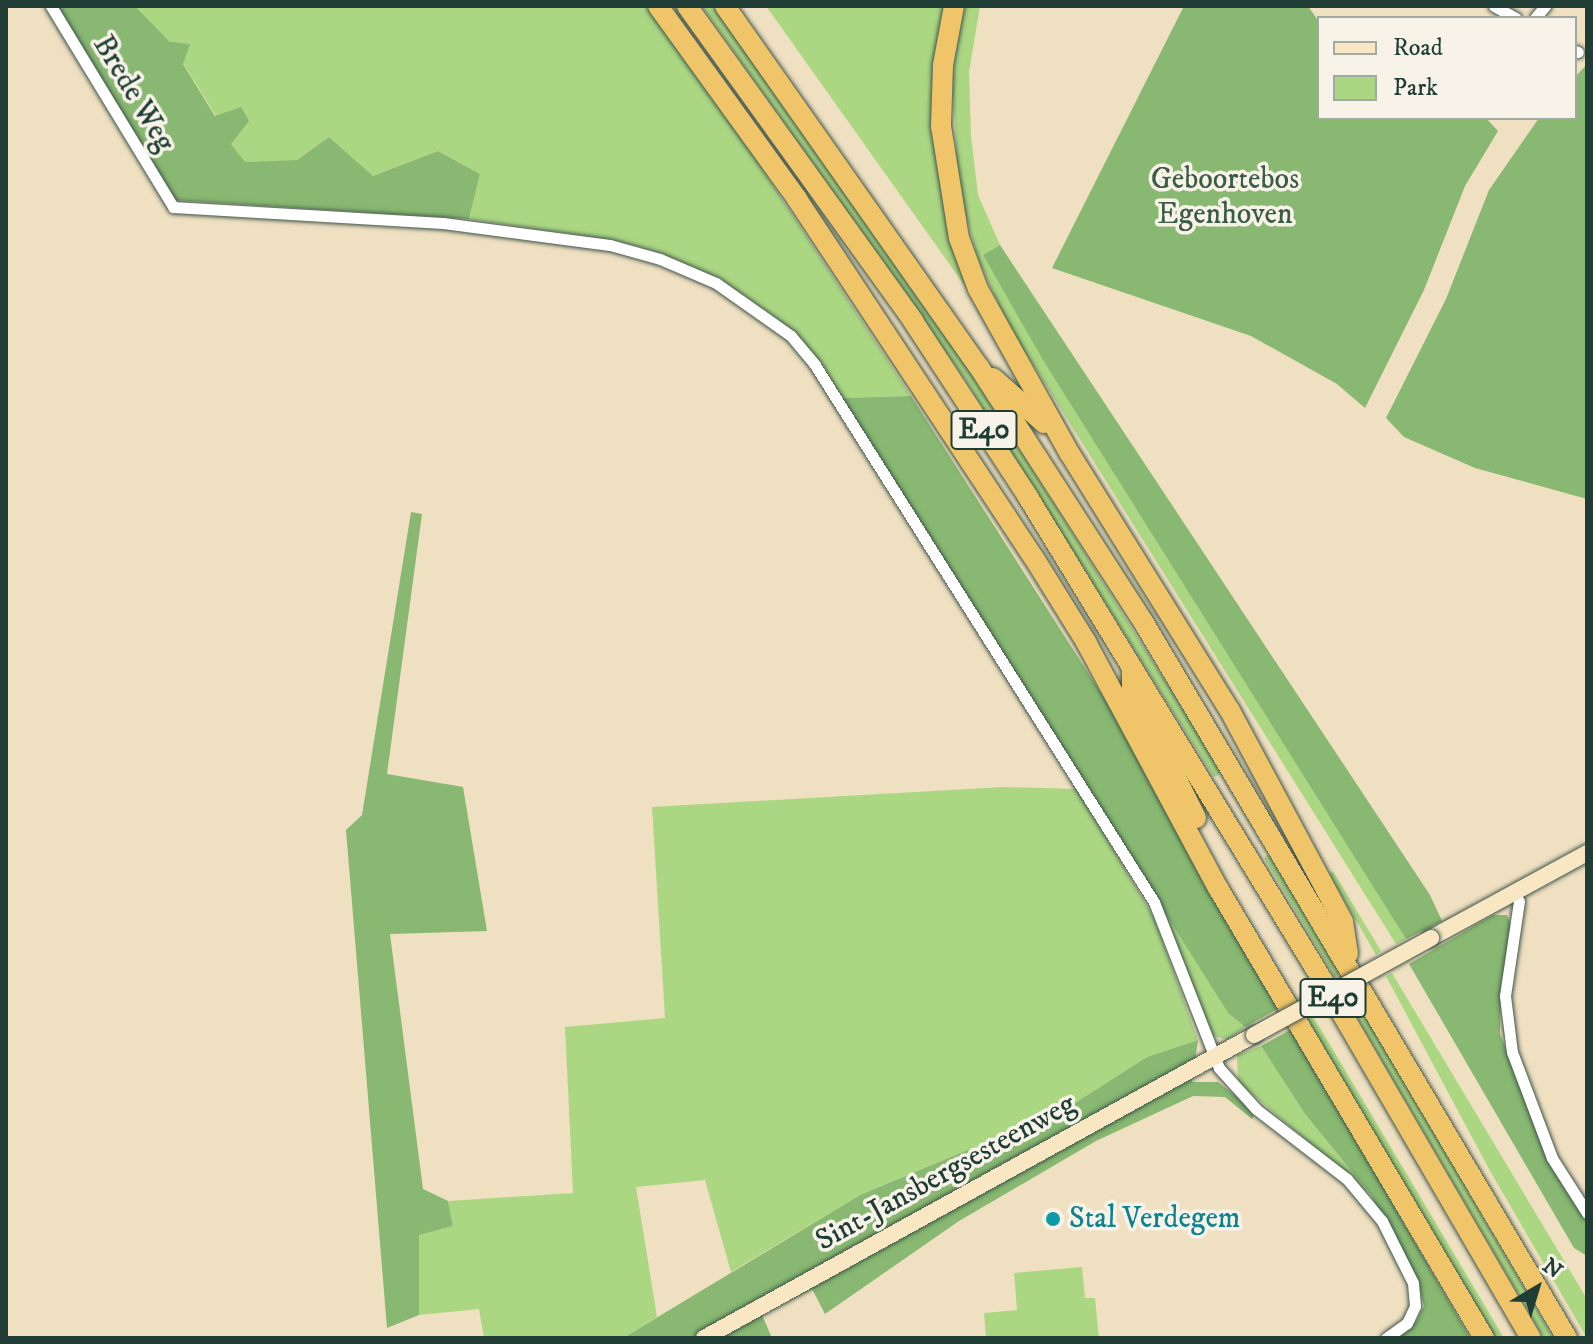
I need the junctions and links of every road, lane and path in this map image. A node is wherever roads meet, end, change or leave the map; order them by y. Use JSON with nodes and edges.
{"nodes":[{"id":1,"x":51,"y":6,"type":"edge"},
{"id":2,"x":658,"y":6,"type":"edge"},
{"id":3,"x":687,"y":6,"type":"edge"},
{"id":4,"x":725,"y":6,"type":"edge"},
{"id":5,"x":954,"y":6,"type":"edge"},
{"id":6,"x":1494,"y":6,"type":"edge"},
{"id":7,"x":1512,"y":16,"type":"edge"},
{"id":8,"x":979,"y":367,"type":"junction"},
{"id":9,"x":1070,"y":454,"type":"junction"},
{"id":10,"x":1131,"y":661,"type":"junction"},
{"id":11,"x":1587,"y":853,"type":"edge"},
{"id":12,"x":1519,"y":901,"type":"dead end"},
{"id":13,"x":1350,"y":965,"type":"junction"},
{"id":14,"x":1274,"y":977,"type":"junction"},
{"id":15,"x":1215,"y":1057,"type":"junction"},
{"id":16,"x":1587,"y":1213,"type":"edge"},
{"id":17,"x":704,"y":1338,"type":"edge"},
{"id":18,"x":1386,"y":1338,"type":"edge"},
{"id":19,"x":1484,"y":1338,"type":"edge"},
{"id":20,"x":1531,"y":1338,"type":"edge"},
{"id":21,"x":1567,"y":1338,"type":"edge"}],
"edges":[{"from":1,"to":15,"type":"street","name":"Brede Weg"},
{"from":2,"to":14,"type":"highway"},
{"from":3,"to":10,"type":"highway","number":"E40"},
{"from":4,"to":8,"type":"highway","number":"E40"},
{"from":5,"to":9,"type":"highway"},
{"from":6,"to":7,"type":"street"},
{"from":8,"to":9,"type":"highway"},
{"from":8,"to":13,"type":"highway","number":"E40"},
{"from":9,"to":13,"type":"highway"},
{"from":10,"to":14,"type":"highway"},
{"from":10,"to":20,"type":"highway","number":"E40"},
{"from":11,"to":15,"type":"main road","name":"Sint-Jansbergsesteenweg","bridge":true},
{"from":12,"to":16,"type":"street"},
{"from":13,"to":21,"type":"highway","number":"E40"},
{"from":14,"to":19,"type":"highway"},
{"from":15,"to":17,"type":"main road","name":"Sint-Jansbergsesteenweg"},
{"from":15,"to":18,"type":"street"}]}
